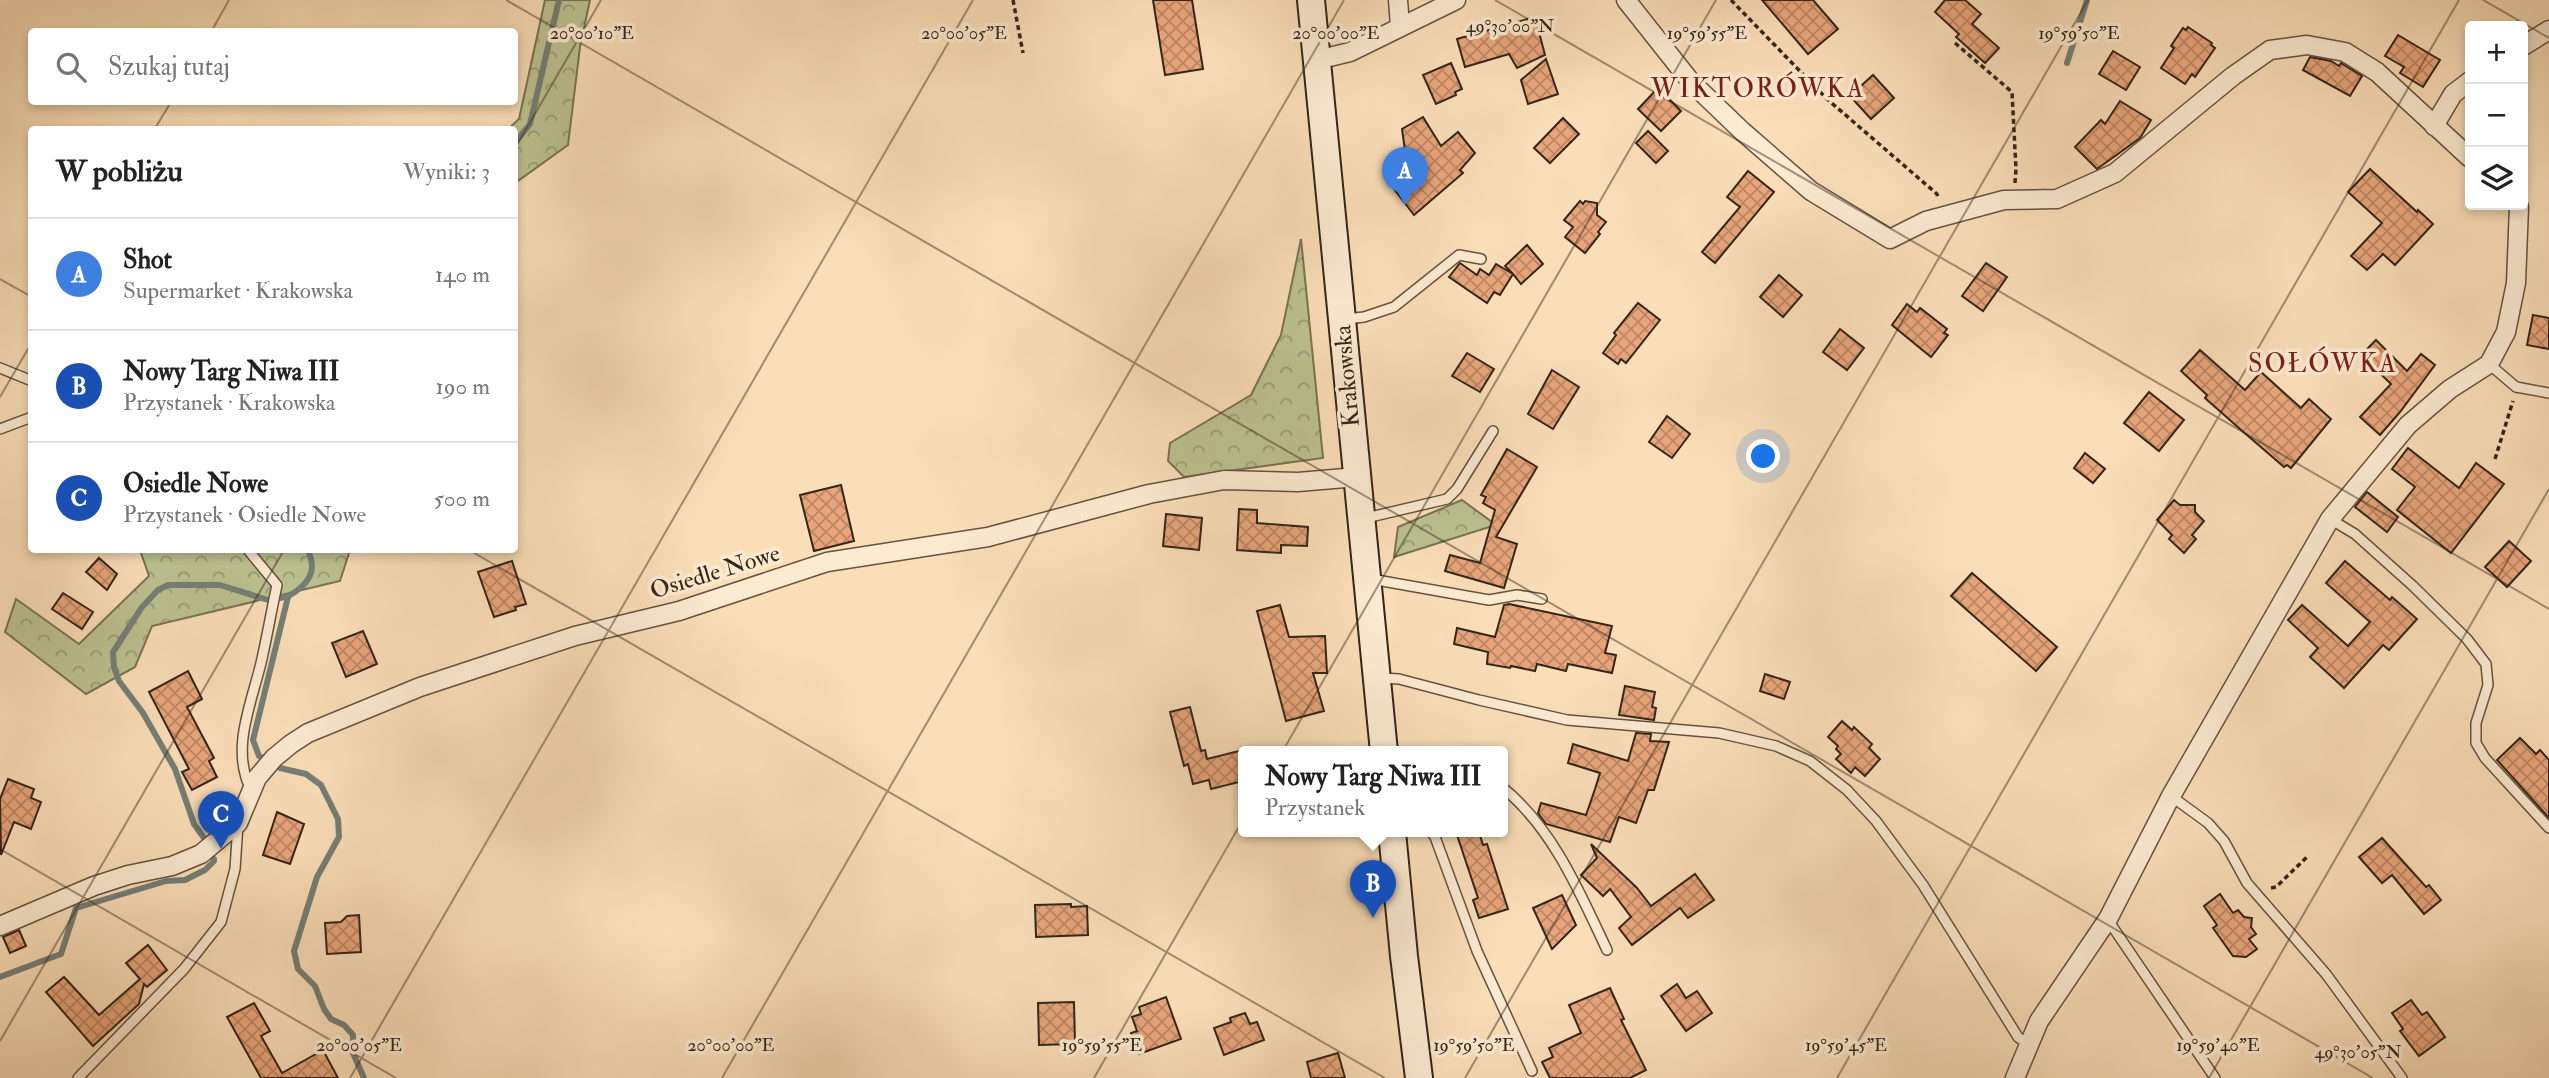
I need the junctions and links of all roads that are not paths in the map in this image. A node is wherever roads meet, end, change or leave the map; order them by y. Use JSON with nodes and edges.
{"nodes":[{"id":1,"x":1311,"y":0,"type":"edge"},
{"id":2,"x":1398,"y":0,"type":"edge"},
{"id":3,"x":1457,"y":0,"type":"edge"},
{"id":4,"x":1626,"y":0,"type":"edge"},
{"id":5,"x":1400,"y":26,"type":"junction"},
{"id":6,"x":2549,"y":30,"type":"edge"},
{"id":7,"x":2528,"y":43,"type":"edge"},
{"id":8,"x":1317,"y":60,"type":"junction"},
{"id":9,"x":2466,"y":84,"type":"edge"},
{"id":10,"x":2434,"y":126,"type":"junction"},
{"id":11,"x":2465,"y":154,"type":"edge"},
{"id":12,"x":2519,"y":210,"type":"edge"},
{"id":13,"x":1481,"y":259,"type":"dead end"},
{"id":14,"x":1342,"y":320,"type":"junction"},
{"id":15,"x":2489,"y":364,"type":"junction"},
{"id":16,"x":0,"y":368,"type":"edge"},
{"id":17,"x":28,"y":379,"type":"edge"},
{"id":18,"x":2549,"y":393,"type":"edge"},
{"id":19,"x":28,"y":418,"type":"edge"},
{"id":20,"x":0,"y":429,"type":"edge"},
{"id":21,"x":1493,"y":430,"type":"dead end"},
{"id":22,"x":1357,"y":477,"type":"junction"},
{"id":23,"x":1361,"y":519,"type":"junction"},
{"id":24,"x":2330,"y":519,"type":"junction"},
{"id":25,"x":250,"y":553,"type":"edge"},
{"id":26,"x":1366,"y":578,"type":"junction"},
{"id":27,"x":1542,"y":599,"type":"dead end"},
{"id":28,"x":1377,"y":677,"type":"junction"},
{"id":29,"x":1383,"y":746,"type":"edge"},
{"id":30,"x":251,"y":790,"type":"junction"},
{"id":31,"x":1508,"y":791,"type":"edge"},
{"id":32,"x":2171,"y":796,"type":"junction"},
{"id":33,"x":238,"y":823,"type":"junction"},
{"id":34,"x":2549,"y":828,"type":"edge"},
{"id":35,"x":1392,"y":837,"type":"edge"},
{"id":36,"x":1435,"y":837,"type":"edge"},
{"id":37,"x":2108,"y":919,"type":"junction"},
{"id":38,"x":0,"y":926,"type":"edge"},
{"id":39,"x":1607,"y":950,"type":"dead end"},
{"id":40,"x":2028,"y":1044,"type":"junction"},
{"id":41,"x":1532,"y":1071,"type":"dead end"},
{"id":42,"x":78,"y":1078,"type":"edge"},
{"id":43,"x":1419,"y":1078,"type":"edge"},
{"id":44,"x":2015,"y":1078,"type":"edge"},
{"id":45,"x":2215,"y":1078,"type":"edge"},
{"id":46,"x":2402,"y":1078,"type":"edge"}],
"edges":[{"from":1,"to":8,"type":"main road","name":"Krakowska"},
{"from":2,"to":5,"type":"street"},
{"from":3,"to":5,"type":"street"},
{"from":4,"to":10,"type":"street"},
{"from":5,"to":8,"type":"street"},
{"from":6,"to":7,"type":"street"},
{"from":8,"to":14,"type":"main road","name":"Krakowska"},
{"from":9,"to":10,"type":"street"},
{"from":10,"to":11,"type":"street"},
{"from":12,"to":15,"type":"street"},
{"from":13,"to":14,"type":"lane"},
{"from":14,"to":22,"type":"main road","name":"Krakowska"},
{"from":15,"to":18,"type":"lane"},
{"from":15,"to":24,"type":"street"},
{"from":16,"to":17,"type":"lane"},
{"from":19,"to":20,"type":"lane"},
{"from":21,"to":23,"type":"lane"},
{"from":22,"to":23,"type":"main road","name":"Krakowska"},
{"from":22,"to":30,"type":"street","name":"Osiedle Nowe"},
{"from":23,"to":26,"type":"main road","name":"Krakowska"},
{"from":24,"to":32,"type":"street"},
{"from":24,"to":34,"type":"lane"},
{"from":25,"to":30,"type":"lane"},
{"from":26,"to":27,"type":"lane"},
{"from":26,"to":28,"type":"main road","name":"Krakowska"},
{"from":28,"to":29,"type":"main road","name":"Krakowska"},
{"from":28,"to":40,"type":"lane"},
{"from":30,"to":33,"type":"street","name":"Osiedle Nowe"},
{"from":31,"to":39,"type":"lane"},
{"from":32,"to":37,"type":"street"},
{"from":32,"to":46,"type":"lane"},
{"from":33,"to":38,"type":"street","name":"Osiedle Nowe"},
{"from":33,"to":42,"type":"lane"},
{"from":35,"to":43,"type":"main road"},
{"from":36,"to":41,"type":"lane"},
{"from":37,"to":40,"type":"street"},
{"from":37,"to":45,"type":"lane"},
{"from":40,"to":44,"type":"street"}]}
